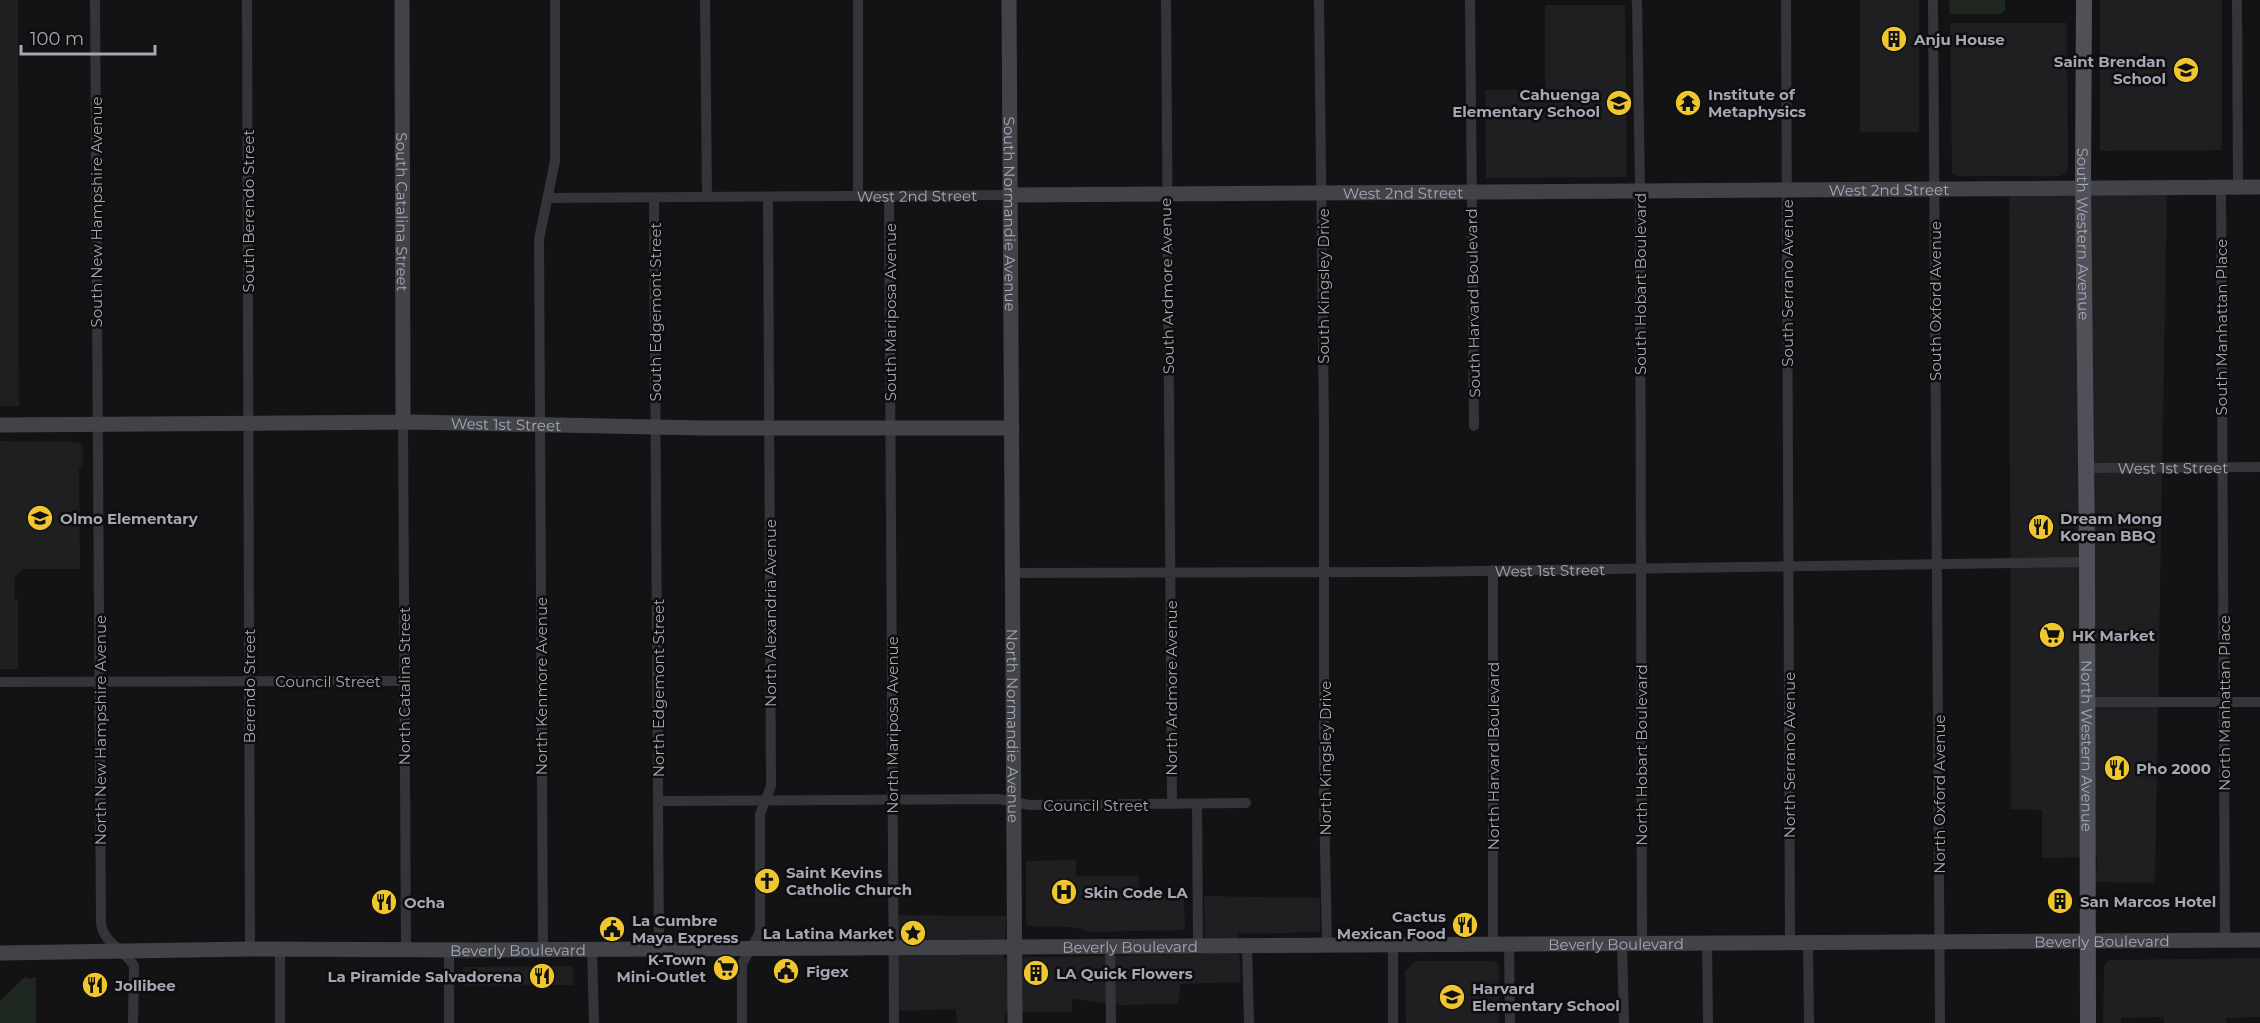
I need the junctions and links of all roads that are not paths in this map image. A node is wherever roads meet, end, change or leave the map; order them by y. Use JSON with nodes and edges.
{"nodes":[{"id":1,"x":95,"y":0,"type":"edge"},
{"id":2,"x":247,"y":0,"type":"edge"},
{"id":3,"x":402,"y":0,"type":"edge"},
{"id":4,"x":555,"y":0,"type":"edge"},
{"id":5,"x":705,"y":0,"type":"edge"},
{"id":6,"x":858,"y":0,"type":"edge"},
{"id":7,"x":1009,"y":0,"type":"edge"},
{"id":8,"x":1166,"y":0,"type":"edge"},
{"id":9,"x":1319,"y":0,"type":"edge"},
{"id":10,"x":1470,"y":0,"type":"edge"},
{"id":11,"x":1637,"y":0,"type":"edge"},
{"id":12,"x":1786,"y":0,"type":"edge"},
{"id":13,"x":1933,"y":0,"type":"edge"},
{"id":14,"x":2084,"y":0,"type":"edge"},
{"id":15,"x":2237,"y":0,"type":"edge"},
{"id":16,"x":2083,"y":187,"type":"junction"},
{"id":17,"x":2221,"y":187,"type":"junction"},
{"id":18,"x":2238,"y":187,"type":"junction"},
{"id":19,"x":2260,"y":187,"type":"edge"},
{"id":20,"x":1934,"y":189,"type":"junction"},
{"id":21,"x":1640,"y":190,"type":"junction"},
{"id":22,"x":1787,"y":191,"type":"junction"},
{"id":23,"x":1471,"y":192,"type":"junction"},
{"id":24,"x":1322,"y":193,"type":"junction"},
{"id":25,"x":1010,"y":195,"type":"junction"},
{"id":26,"x":1166,"y":195,"type":"junction"},
{"id":27,"x":858,"y":196,"type":"junction"},
{"id":28,"x":889,"y":196,"type":"junction"},
{"id":29,"x":707,"y":197,"type":"junction"},
{"id":30,"x":768,"y":197,"type":"junction"},
{"id":31,"x":547,"y":198,"type":"junction"},
{"id":32,"x":654,"y":198,"type":"junction"},
{"id":33,"x":249,"y":422,"type":"junction"},
{"id":34,"x":403,"y":422,"type":"junction"},
{"id":35,"x":540,"y":423,"type":"junction"},
{"id":36,"x":98,"y":424,"type":"junction"},
{"id":37,"x":0,"y":425,"type":"edge"},
{"id":38,"x":1474,"y":426,"type":"dead end"},
{"id":39,"x":656,"y":427,"type":"junction"},
{"id":40,"x":769,"y":428,"type":"junction"},
{"id":41,"x":890,"y":428,"type":"junction"},
{"id":42,"x":1012,"y":428,"type":"junction"},
{"id":43,"x":2221,"y":467,"type":"junction"},
{"id":44,"x":2260,"y":467,"type":"edge"},
{"id":45,"x":2086,"y":468,"type":"junction"},
{"id":46,"x":2087,"y":562,"type":"junction"},
{"id":47,"x":1937,"y":565,"type":"junction"},
{"id":48,"x":1788,"y":567,"type":"junction"},
{"id":49,"x":1640,"y":568,"type":"junction"},
{"id":50,"x":1492,"y":570,"type":"junction"},
{"id":51,"x":1170,"y":571,"type":"junction"},
{"id":52,"x":1325,"y":571,"type":"junction"},
{"id":53,"x":1014,"y":573,"type":"junction"},
{"id":54,"x":249,"y":681,"type":"junction"},
{"id":55,"x":404,"y":681,"type":"junction"},
{"id":56,"x":0,"y":682,"type":"edge"},
{"id":57,"x":99,"y":682,"type":"junction"},
{"id":58,"x":2086,"y":702,"type":"junction"},
{"id":59,"x":2224,"y":702,"type":"junction"},
{"id":60,"x":2260,"y":702,"type":"edge"},
{"id":61,"x":892,"y":800,"type":"junction"},
{"id":62,"x":658,"y":801,"type":"junction"},
{"id":63,"x":764,"y":801,"type":"junction"},
{"id":64,"x":1014,"y":802,"type":"junction"},
{"id":65,"x":1246,"y":803,"type":"dead end"},
{"id":66,"x":1172,"y":804,"type":"junction"},
{"id":67,"x":1197,"y":804,"type":"junction"},
{"id":68,"x":2225,"y":940,"type":"junction"},
{"id":69,"x":2260,"y":940,"type":"edge"},
{"id":70,"x":2087,"y":941,"type":"junction"},
{"id":71,"x":1940,"y":942,"type":"junction"},
{"id":72,"x":1493,"y":943,"type":"junction"},
{"id":73,"x":1623,"y":943,"type":"junction"},
{"id":74,"x":1642,"y":943,"type":"junction"},
{"id":75,"x":1707,"y":943,"type":"junction"},
{"id":76,"x":1790,"y":943,"type":"junction"},
{"id":77,"x":1808,"y":943,"type":"junction"},
{"id":78,"x":1328,"y":944,"type":"junction"},
{"id":79,"x":1509,"y":944,"type":"junction"},
{"id":80,"x":1393,"y":945,"type":"junction"},
{"id":81,"x":1110,"y":946,"type":"junction"},
{"id":82,"x":1198,"y":946,"type":"junction"},
{"id":83,"x":1247,"y":946,"type":"junction"},
{"id":84,"x":894,"y":947,"type":"junction"},
{"id":85,"x":1015,"y":947,"type":"junction"},
{"id":86,"x":250,"y":949,"type":"junction"},
{"id":87,"x":543,"y":949,"type":"junction"},
{"id":88,"x":592,"y":949,"type":"junction"},
{"id":89,"x":659,"y":949,"type":"junction"},
{"id":90,"x":751,"y":949,"type":"junction"},
{"id":91,"x":280,"y":950,"type":"junction"},
{"id":92,"x":406,"y":950,"type":"junction"},
{"id":93,"x":449,"y":950,"type":"junction"},
{"id":94,"x":121,"y":952,"type":"junction"},
{"id":95,"x":0,"y":953,"type":"edge"},
{"id":96,"x":134,"y":1023,"type":"edge"},
{"id":97,"x":280,"y":1023,"type":"edge"},
{"id":98,"x":449,"y":1023,"type":"edge"},
{"id":99,"x":594,"y":1023,"type":"edge"},
{"id":100,"x":742,"y":1023,"type":"edge"},
{"id":101,"x":894,"y":1023,"type":"edge"},
{"id":102,"x":1015,"y":1023,"type":"edge"},
{"id":103,"x":1111,"y":1023,"type":"edge"},
{"id":104,"x":1249,"y":1023,"type":"edge"},
{"id":105,"x":1393,"y":1023,"type":"edge"},
{"id":106,"x":1510,"y":1023,"type":"edge"},
{"id":107,"x":1624,"y":1023,"type":"edge"},
{"id":108,"x":1708,"y":1023,"type":"edge"},
{"id":109,"x":1809,"y":1023,"type":"edge"},
{"id":110,"x":1940,"y":1023,"type":"edge"},
{"id":111,"x":2088,"y":1023,"type":"edge"}],
"edges":[{"from":1,"to":36,"type":"street","name":"South New Hampshire Avenue"},
{"from":2,"to":33,"type":"street","name":"South Berendo Street"},
{"from":3,"to":34,"type":"main road","name":"South Catalina Street"},
{"from":4,"to":31,"type":"street","name":"North Kenmore Avenue"},
{"from":5,"to":29,"type":"street"},
{"from":6,"to":27,"type":"street"},
{"from":7,"to":25,"type":"main road","name":"South Normandie Avenue"},
{"from":8,"to":26,"type":"street","name":"South Ardmore Avenue"},
{"from":9,"to":24,"type":"street","name":"South Kingsley Drive"},
{"from":10,"to":23,"type":"street","name":"South Harvard Boulevard"},
{"from":11,"to":21,"type":"street","name":"South Hobart Boulevard"},
{"from":12,"to":22,"type":"street","name":"South Serrano Avenue"},
{"from":13,"to":20,"type":"street","name":"South Oxford Avenue"},
{"from":14,"to":16,"type":"main road","name":"South Western Avenue"},
{"from":15,"to":18,"type":"street"},
{"from":16,"to":17,"type":"main road","name":"West 2nd Street"},
{"from":16,"to":20,"type":"main road","name":"West 2nd Street"},
{"from":16,"to":45,"type":"main road","name":"South Western Avenue"},
{"from":17,"to":18,"type":"main road","name":"West 2nd Street"},
{"from":17,"to":43,"type":"street","name":"South Manhattan Place"},
{"from":18,"to":19,"type":"main road","name":"West 2nd Street"},
{"from":20,"to":22,"type":"main road","name":"West 2nd Street"},
{"from":20,"to":47,"type":"street","name":"South Oxford Avenue"},
{"from":21,"to":22,"type":"main road","name":"West 2nd Street"},
{"from":21,"to":23,"type":"main road","name":"West 2nd Street"},
{"from":21,"to":49,"type":"street","name":"South Hobart Boulevard"},
{"from":22,"to":48,"type":"street","name":"South Serrano Avenue"},
{"from":23,"to":24,"type":"main road","name":"West 2nd Street"},
{"from":23,"to":38,"type":"street","name":"South Harvard Boulevard"},
{"from":24,"to":26,"type":"main road","name":"West 2nd Street"},
{"from":24,"to":52,"type":"street","name":"South Kingsley Drive"},
{"from":25,"to":26,"type":"main road","name":"West 2nd Street"},
{"from":25,"to":28,"type":"street","name":"West 2nd Street"},
{"from":25,"to":42,"type":"main road","name":"South Normandie Avenue"},
{"from":26,"to":51,"type":"street","name":"South Ardmore Avenue"},
{"from":27,"to":28,"type":"street","name":"West 2nd Street"},
{"from":27,"to":30,"type":"street","name":"West 2nd Street"},
{"from":28,"to":41,"type":"street","name":"South Mariposa Avenue"},
{"from":29,"to":30,"type":"street","name":"West 2nd Street"},
{"from":29,"to":32,"type":"street","name":"West 2nd Street"},
{"from":30,"to":40,"type":"street","name":"North Alexandria Avenue"},
{"from":31,"to":32,"type":"street","name":"West 2nd Street"},
{"from":31,"to":35,"type":"street","name":"North Kenmore Avenue"},
{"from":32,"to":39,"type":"street","name":"South Edgemont Street"},
{"from":33,"to":34,"type":"main road","name":"West 1st Street"},
{"from":33,"to":36,"type":"main road","name":"West 1st Street"},
{"from":33,"to":54,"type":"street","name":"Berendo Street"},
{"from":34,"to":35,"type":"main road","name":"West 1st Street"},
{"from":34,"to":55,"type":"street","name":"North Catalina Street"},
{"from":35,"to":39,"type":"main road","name":"West 1st Street"},
{"from":35,"to":87,"type":"street","name":"North Kenmore Avenue"},
{"from":36,"to":37,"type":"main road","name":"West 1st Street"},
{"from":36,"to":57,"type":"street","name":"North New Hampshire Avenue"},
{"from":39,"to":40,"type":"main road","name":"West 1st Street"},
{"from":39,"to":62,"type":"street","name":"North Edgemont Street"},
{"from":40,"to":41,"type":"main road","name":"West 1st Street"},
{"from":40,"to":63,"type":"street","name":"North Alexandria Avenue"},
{"from":41,"to":42,"type":"main road","name":"West 1st Street"},
{"from":41,"to":61,"type":"street","name":"North Mariposa Avenue"},
{"from":42,"to":53,"type":"main road","name":"North Normandie Avenue"},
{"from":43,"to":44,"type":"street","name":"West 1st Street"},
{"from":43,"to":45,"type":"street","name":"West 1st Street"},
{"from":43,"to":59,"type":"street","name":"North Manhattan Place"},
{"from":45,"to":46,"type":"main road","name":"North Western Avenue"},
{"from":46,"to":47,"type":"street","name":"West 1st Street"},
{"from":46,"to":58,"type":"main road","name":"North Western Avenue"},
{"from":47,"to":48,"type":"street","name":"West 1st Street"},
{"from":47,"to":71,"type":"street","name":"North Oxford Avenue"},
{"from":48,"to":49,"type":"street","name":"West 1st Street"},
{"from":48,"to":76,"type":"street","name":"North Serrano Avenue"},
{"from":49,"to":50,"type":"street","name":"West 1st Street"},
{"from":49,"to":74,"type":"street","name":"North Hobart Boulevard"},
{"from":50,"to":52,"type":"street","name":"West 1st Street"},
{"from":50,"to":72,"type":"street","name":"North Harvard Boulevard"},
{"from":51,"to":52,"type":"street","name":"West 1st Street"},
{"from":51,"to":53,"type":"street","name":"West 1st Street"},
{"from":51,"to":66,"type":"street","name":"North Ardmore Avenue"},
{"from":52,"to":78,"type":"street","name":"North Kingsley Drive"},
{"from":53,"to":64,"type":"main road","name":"North Normandie Avenue"},
{"from":54,"to":55,"type":"street","name":"Council Street"},
{"from":54,"to":57,"type":"street","name":"Council Street"},
{"from":54,"to":86,"type":"street","name":"Berendo Street"},
{"from":55,"to":92,"type":"street","name":"North Catalina Street"},
{"from":56,"to":57,"type":"street","name":"Council Street"},
{"from":57,"to":94,"type":"street","name":"North New Hampshire Avenue"},
{"from":58,"to":59,"type":"street"},
{"from":58,"to":70,"type":"main road","name":"North Western Avenue"},
{"from":59,"to":60,"type":"street"},
{"from":59,"to":68,"type":"street","name":"North Manhattan Place"},
{"from":61,"to":63,"type":"street","name":"Council Street"},
{"from":61,"to":64,"type":"street","name":"Council Street"},
{"from":61,"to":84,"type":"street","name":"North Mariposa Avenue"},
{"from":62,"to":63,"type":"street","name":"Council Street"},
{"from":62,"to":89,"type":"street","name":"North Edgemont Street"},
{"from":63,"to":90,"type":"street","name":"North Alexandria Avenue"},
{"from":64,"to":66,"type":"street","name":"Council Street"},
{"from":64,"to":85,"type":"main road","name":"North Normandie Avenue"},
{"from":65,"to":67,"type":"street","name":"Council Street"},
{"from":66,"to":67,"type":"street","name":"Council Street"},
{"from":67,"to":82,"type":"street"},
{"from":68,"to":69,"type":"main road","name":"Beverly Boulevard"},
{"from":68,"to":70,"type":"main road","name":"Beverly Boulevard"},
{"from":70,"to":71,"type":"main road","name":"Beverly Boulevard"},
{"from":70,"to":111,"type":"main road","name":"North Western Avenue"},
{"from":71,"to":77,"type":"main road","name":"Beverly Boulevard"},
{"from":71,"to":110,"type":"street","name":"North Oxford Avenue"},
{"from":72,"to":79,"type":"main road","name":"Beverly Boulevard"},
{"from":72,"to":80,"type":"main road","name":"Beverly Boulevard"},
{"from":73,"to":74,"type":"main road","name":"Beverly Boulevard"},
{"from":73,"to":79,"type":"main road","name":"Beverly Boulevard"},
{"from":73,"to":107,"type":"street"},
{"from":74,"to":75,"type":"main road","name":"Beverly Boulevard"},
{"from":75,"to":76,"type":"main road","name":"Beverly Boulevard"},
{"from":75,"to":108,"type":"street"},
{"from":76,"to":77,"type":"main road","name":"Beverly Boulevard"},
{"from":77,"to":109,"type":"street"},
{"from":78,"to":80,"type":"main road","name":"Beverly Boulevard"},
{"from":78,"to":83,"type":"main road","name":"Beverly Boulevard"},
{"from":79,"to":106,"type":"street"},
{"from":80,"to":105,"type":"street"},
{"from":81,"to":82,"type":"main road","name":"Beverly Boulevard"},
{"from":81,"to":85,"type":"main road","name":"Beverly Boulevard"},
{"from":81,"to":103,"type":"street"},
{"from":82,"to":83,"type":"main road","name":"Beverly Boulevard"},
{"from":83,"to":104,"type":"street"},
{"from":84,"to":85,"type":"main road","name":"Beverly Boulevard"},
{"from":84,"to":90,"type":"main road","name":"Beverly Boulevard"},
{"from":84,"to":101,"type":"street","name":"North Mariposa Avenue"},
{"from":85,"to":102,"type":"main road","name":"North Normandie Avenue"},
{"from":86,"to":91,"type":"main road","name":"Beverly Boulevard"},
{"from":86,"to":94,"type":"main road","name":"Beverly Boulevard"},
{"from":87,"to":88,"type":"main road","name":"Beverly Boulevard"},
{"from":87,"to":93,"type":"main road","name":"Beverly Boulevard"},
{"from":88,"to":89,"type":"main road","name":"Beverly Boulevard"},
{"from":88,"to":99,"type":"street"},
{"from":89,"to":90,"type":"main road","name":"Beverly Boulevard"},
{"from":90,"to":100,"type":"street","name":"North Alexandria Avenue"},
{"from":91,"to":92,"type":"main road","name":"Beverly Boulevard"},
{"from":91,"to":97,"type":"street"},
{"from":92,"to":93,"type":"main road","name":"Beverly Boulevard"},
{"from":93,"to":98,"type":"street"},
{"from":94,"to":95,"type":"main road","name":"Beverly Boulevard"},
{"from":94,"to":96,"type":"street","name":"North New Hampshire Avenue"}]}
